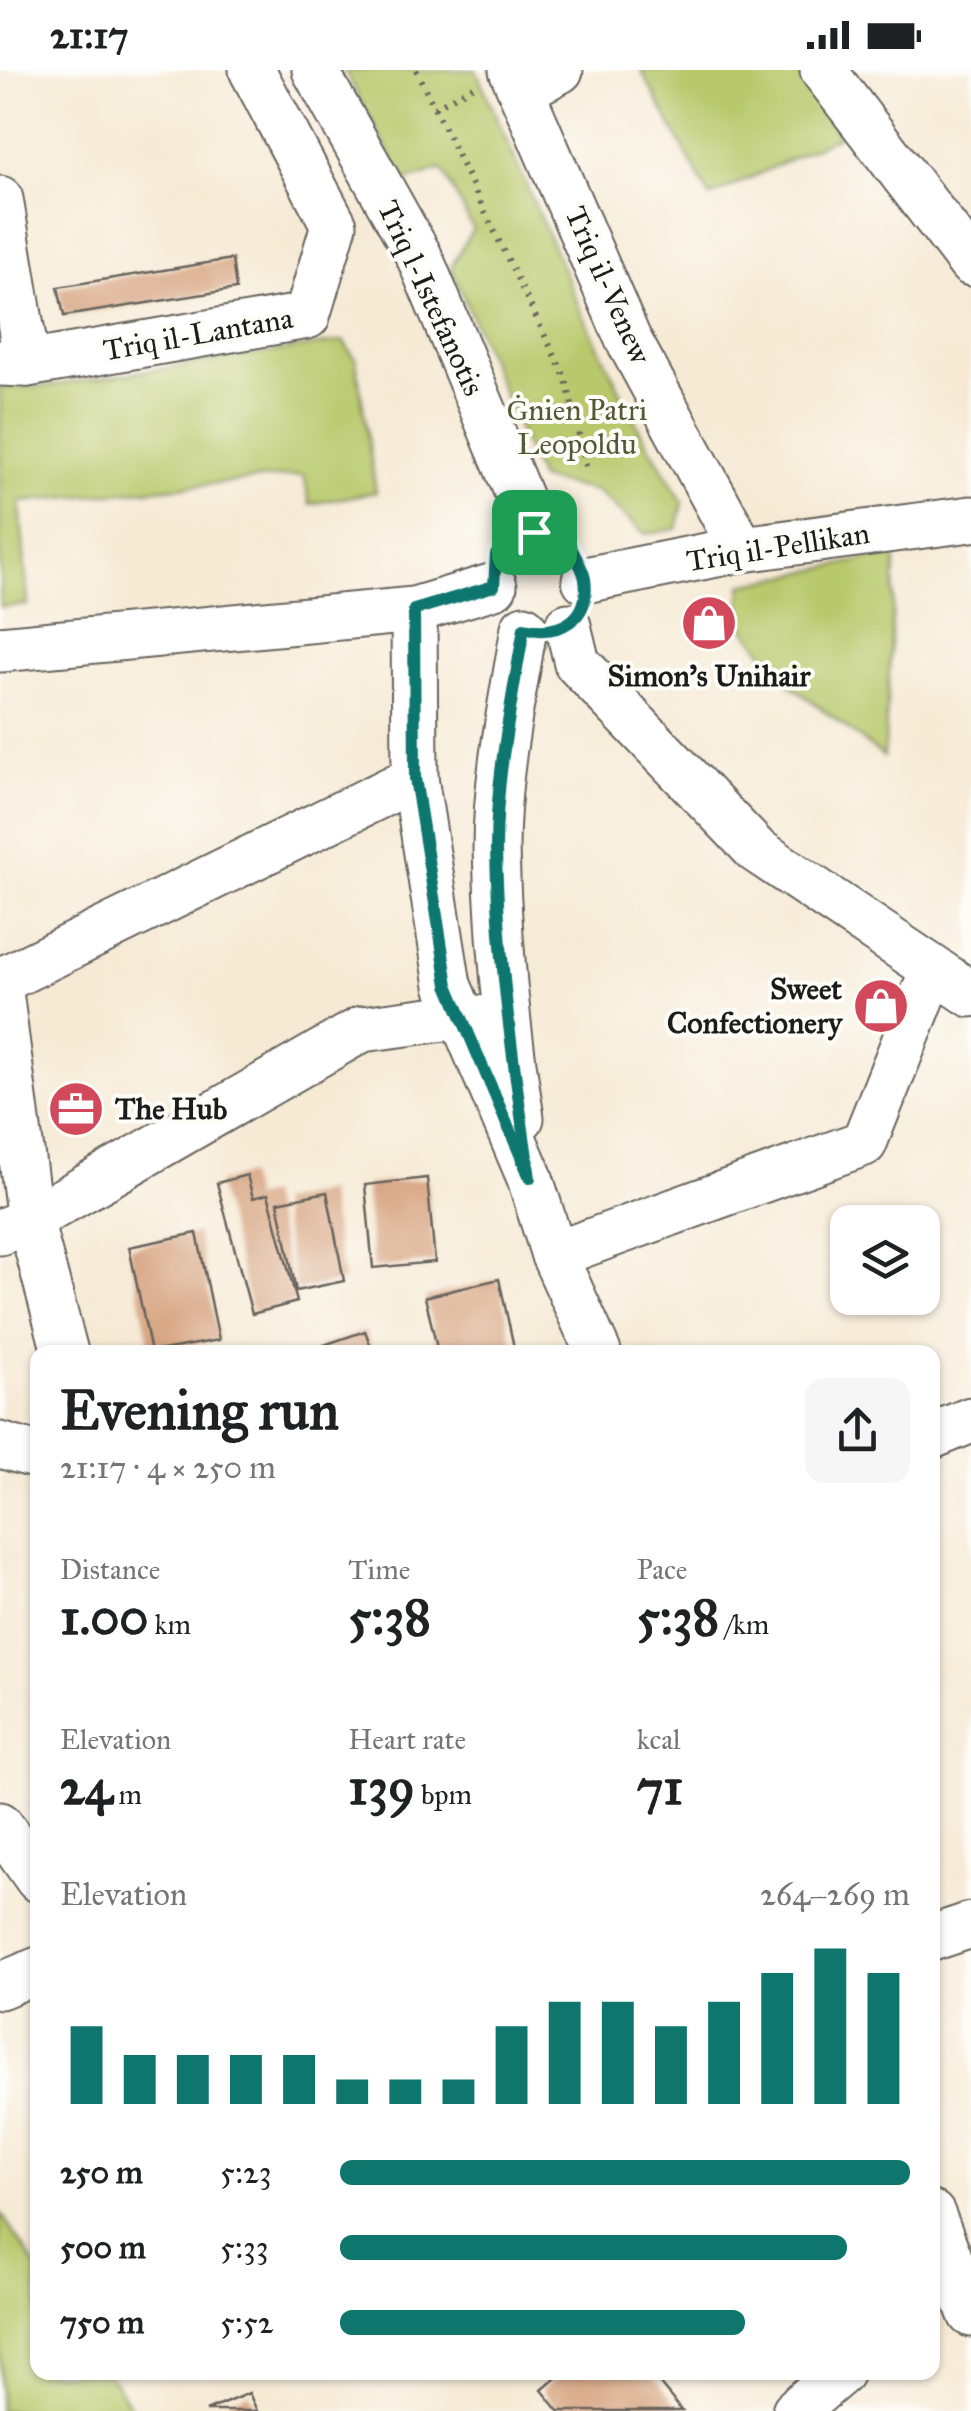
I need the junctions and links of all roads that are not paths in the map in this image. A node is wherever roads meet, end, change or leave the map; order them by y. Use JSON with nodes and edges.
{"nodes":[{"id":1,"x":252,"y":70,"type":"edge"},
{"id":2,"x":316,"y":70,"type":"edge"},
{"id":3,"x":823,"y":70,"type":"edge"},
{"id":4,"x":520,"y":77,"type":"edge"},
{"id":5,"x":0,"y":199,"type":"edge"},
{"id":6,"x":971,"y":263,"type":"edge"},
{"id":7,"x":13,"y":364,"type":"edge"},
{"id":8,"x":971,"y":519,"type":"edge"},
{"id":9,"x":534,"y":532,"type":"junction"},
{"id":10,"x":742,"y":549,"type":"junction"},
{"id":11,"x":585,"y":580,"type":"junction"},
{"id":12,"x":494,"y":586,"type":"junction"},
{"id":13,"x":414,"y":610,"type":"junction"},
{"id":14,"x":546,"y":627,"type":"junction"},
{"id":15,"x":0,"y":649,"type":"edge"},
{"id":16,"x":415,"y":778,"type":"junction"},
{"id":17,"x":932,"y":970,"type":"junction"},
{"id":18,"x":0,"y":981,"type":"edge"},
{"id":19,"x":0,"y":992,"type":"edge"},
{"id":20,"x":971,"y":994,"type":"edge"},
{"id":21,"x":460,"y":1016,"type":"junction"},
{"id":22,"x":506,"y":1022,"type":"junction"},
{"id":23,"x":530,"y":1178,"type":"junction"},
{"id":24,"x":15,"y":1226,"type":"edge"},
{"id":25,"x":554,"y":1255,"type":"junction"},
{"id":26,"x":62,"y":1345,"type":"edge"},
{"id":27,"x":595,"y":1345,"type":"edge"},
{"id":28,"x":971,"y":1420,"type":"edge"},
{"id":29,"x":940,"y":1433,"type":"edge"},
{"id":30,"x":0,"y":1446,"type":"edge"},
{"id":31,"x":30,"y":1454,"type":"edge"},
{"id":32,"x":0,"y":1825,"type":"edge"},
{"id":33,"x":30,"y":1867,"type":"edge"},
{"id":34,"x":971,"y":1925,"type":"edge"},
{"id":35,"x":940,"y":1935,"type":"edge"},
{"id":36,"x":30,"y":1973,"type":"edge"},
{"id":37,"x":0,"y":1986,"type":"edge"},
{"id":38,"x":940,"y":2245,"type":"edge"},
{"id":39,"x":953,"y":2295,"type":"edge"},
{"id":40,"x":832,"y":2380,"type":"edge"},
{"id":41,"x":796,"y":2411,"type":"edge"}],
"edges":[{"from":1,"to":7,"type":"street","name":"Triq il-Lantana"},
{"from":2,"to":9,"type":"street","name":"Triq l-Istefanotis"},
{"from":3,"to":6,"type":"street"},
{"from":4,"to":10,"type":"street","name":"Triq il-Venew"},
{"from":5,"to":7,"type":"street"},
{"from":8,"to":10,"type":"street","name":"Triq il-Pellikan"},
{"from":9,"to":11,"type":"street"},
{"from":9,"to":12,"type":"street"},
{"from":10,"to":11,"type":"street","name":"Triq il-Pellikan"},
{"from":11,"to":14,"type":"street"},
{"from":12,"to":13,"type":"street"},
{"from":12,"to":14,"type":"street"},
{"from":13,"to":15,"type":"street"},
{"from":13,"to":16,"type":"street"},
{"from":14,"to":17,"type":"street"},
{"from":14,"to":22,"type":"street"},
{"from":16,"to":18,"type":"street"},
{"from":16,"to":21,"type":"street"},
{"from":17,"to":20,"type":"street"},
{"from":17,"to":25,"type":"street"},
{"from":19,"to":24,"type":"street"},
{"from":21,"to":22,"type":"street"},
{"from":21,"to":23,"type":"street"},
{"from":21,"to":24,"type":"street"},
{"from":22,"to":23,"type":"street"},
{"from":23,"to":25,"type":"street"},
{"from":24,"to":26,"type":"street"},
{"from":25,"to":27,"type":"street"},
{"from":28,"to":29,"type":"street"},
{"from":30,"to":31,"type":"street"},
{"from":32,"to":33,"type":"street"},
{"from":34,"to":35,"type":"street"},
{"from":36,"to":37,"type":"street"},
{"from":38,"to":39,"type":"street"},
{"from":40,"to":41,"type":"street"}]}
